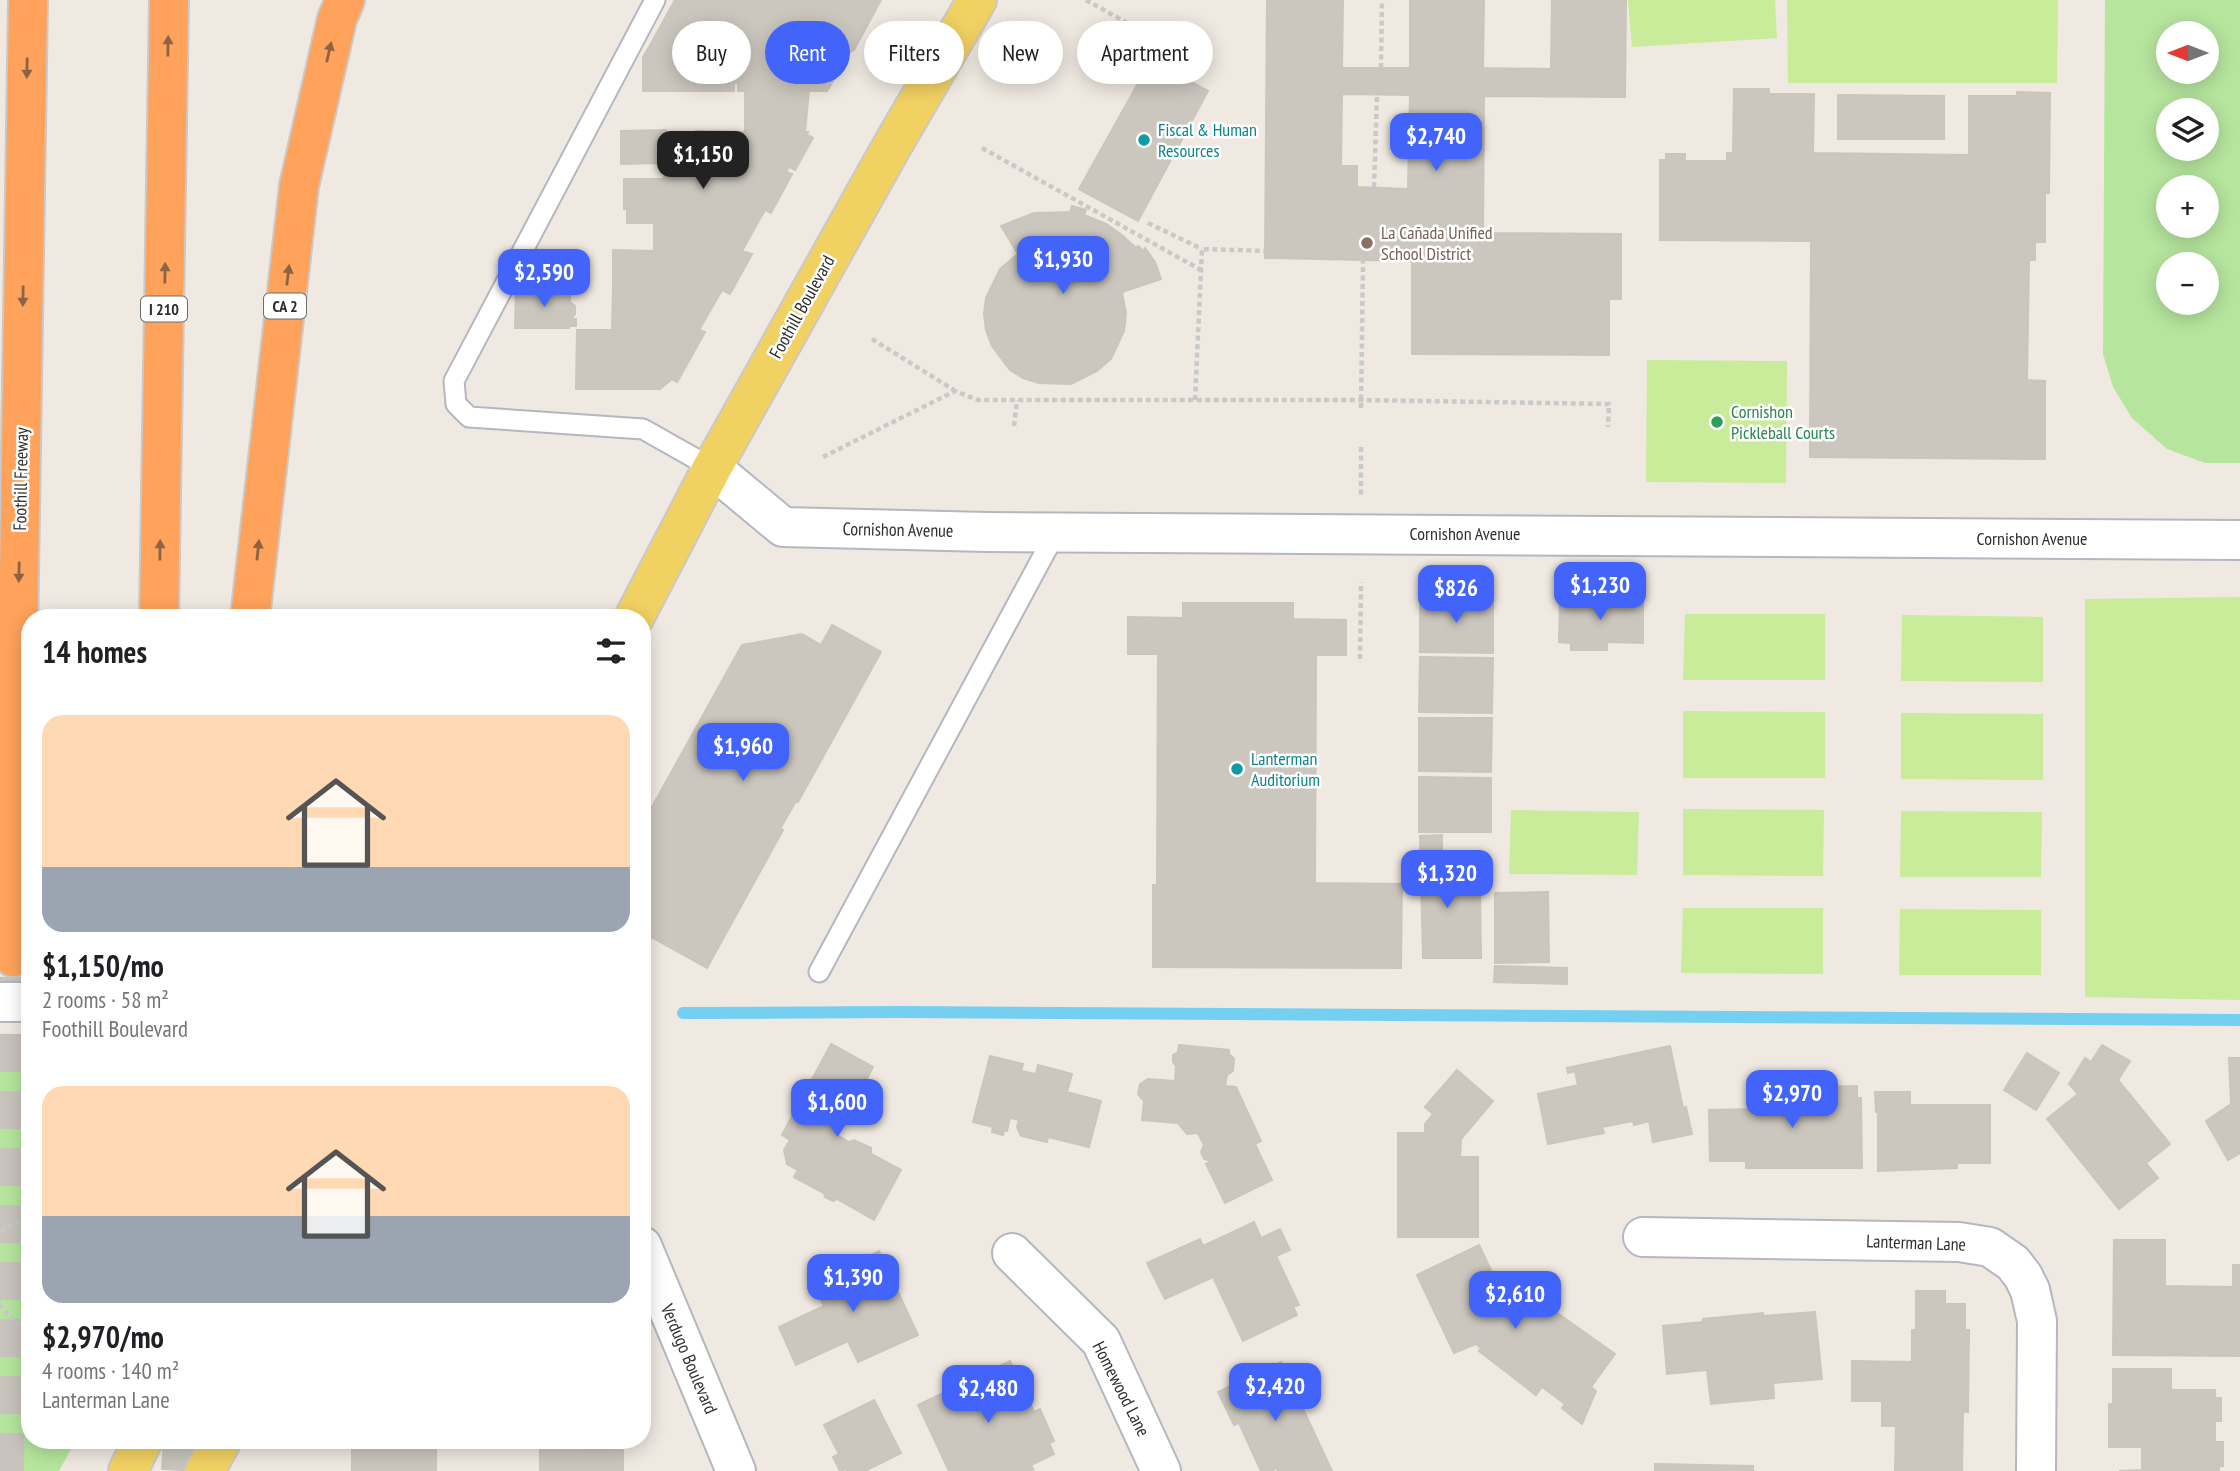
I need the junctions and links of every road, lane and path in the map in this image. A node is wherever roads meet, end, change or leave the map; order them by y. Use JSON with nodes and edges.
{"nodes":[{"id":1,"x":28,"y":0,"type":"edge"},
{"id":2,"x":169,"y":0,"type":"edge"},
{"id":3,"x":345,"y":0,"type":"edge"},
{"id":4,"x":655,"y":0,"type":"edge"},
{"id":5,"x":977,"y":0,"type":"edge"},
{"id":6,"x":1086,"y":0,"type":"edge"},
{"id":7,"x":1382,"y":0,"type":"edge"},
{"id":8,"x":1124,"y":21,"type":"edge"},
{"id":9,"x":1381,"y":68,"type":"dead end"},
{"id":10,"x":1377,"y":95,"type":"dead end"},
{"id":11,"x":982,"y":148,"type":"dead end"},
{"id":12,"x":1374,"y":187,"type":"dead end"},
{"id":13,"x":1148,"y":223,"type":"dead end"},
{"id":14,"x":1202,"y":249,"type":"junction"},
{"id":15,"x":1266,"y":251,"type":"dead end"},
{"id":16,"x":1363,"y":261,"type":"dead end"},
{"id":17,"x":1201,"y":270,"type":"junction"},
{"id":18,"x":872,"y":339,"type":"dead end"},
{"id":19,"x":955,"y":391,"type":"junction"},
{"id":20,"x":1017,"y":400,"type":"junction"},
{"id":21,"x":1195,"y":400,"type":"junction"},
{"id":22,"x":1361,"y":400,"type":"junction"},
{"id":23,"x":1361,"y":408,"type":"dead end"},
{"id":24,"x":1014,"y":426,"type":"dead end"},
{"id":25,"x":1608,"y":427,"type":"dead end"},
{"id":26,"x":1361,"y":447,"type":"dead end"},
{"id":27,"x":823,"y":457,"type":"dead end"},
{"id":28,"x":712,"y":468,"type":"junction"},
{"id":29,"x":1361,"y":502,"type":"dead end"},
{"id":30,"x":1056,"y":532,"type":"junction"},
{"id":31,"x":2240,"y":540,"type":"edge"},
{"id":32,"x":1361,"y":582,"type":"dead end"},
{"id":33,"x":159,"y":609,"type":"edge"},
{"id":34,"x":251,"y":609,"type":"edge"},
{"id":35,"x":639,"y":609,"type":"edge"},
{"id":36,"x":1360,"y":659,"type":"dead end"},
{"id":37,"x":13,"y":957,"type":"tunnel mouth"},
{"id":38,"x":819,"y":972,"type":"dead end"},
{"id":39,"x":0,"y":1002,"type":"edge"},
{"id":40,"x":21,"y":1002,"type":"edge"},
{"id":41,"x":21,"y":1220,"type":"edge"},
{"id":42,"x":0,"y":1232,"type":"edge"},
{"id":43,"x":1643,"y":1237,"type":"dead end"},
{"id":44,"x":1012,"y":1253,"type":"dead end"},
{"id":45,"x":651,"y":1268,"type":"edge"},
{"id":46,"x":0,"y":1304,"type":"edge"},
{"id":47,"x":21,"y":1326,"type":"edge"},
{"id":48,"x":139,"y":1449,"type":"edge"},
{"id":49,"x":217,"y":1449,"type":"edge"},
{"id":50,"x":128,"y":1471,"type":"edge"},
{"id":51,"x":205,"y":1471,"type":"edge"},
{"id":52,"x":736,"y":1471,"type":"edge"},
{"id":53,"x":1161,"y":1471,"type":"edge"},
{"id":54,"x":2036,"y":1471,"type":"edge"}],
"edges":[{"from":1,"to":37,"type":"highway","name":"Foothill Freeway","one_way":true},
{"from":33,"to":2,"type":"highway","number":"I 210","one_way":true},
{"from":34,"to":3,"type":"highway","number":"CA 2","one_way":true},
{"from":4,"to":28,"type":"lane"},
{"from":5,"to":28,"type":"main road","name":"Foothill Boulevard"},
{"from":6,"to":8,"type":"path"},
{"from":7,"to":9,"type":"path"},
{"from":10,"to":12,"type":"path"},
{"from":11,"to":17,"type":"path"},
{"from":13,"to":14,"type":"path"},
{"from":14,"to":15,"type":"path"},
{"from":14,"to":17,"type":"path"},
{"from":16,"to":22,"type":"path"},
{"from":17,"to":21,"type":"path"},
{"from":18,"to":19,"type":"path"},
{"from":19,"to":20,"type":"path"},
{"from":19,"to":27,"type":"path"},
{"from":20,"to":21,"type":"path"},
{"from":20,"to":24,"type":"path"},
{"from":21,"to":22,"type":"path"},
{"from":22,"to":23,"type":"path"},
{"from":22,"to":25,"type":"path"},
{"from":26,"to":29,"type":"path"},
{"from":28,"to":30,"type":"street","name":"Cornishon Avenue"},
{"from":28,"to":35,"type":"main road","name":"Foothill Boulevard"},
{"from":30,"to":31,"type":"street","name":"Cornishon Avenue"},
{"from":30,"to":38,"type":"lane"},
{"from":32,"to":36,"type":"path"},
{"from":39,"to":40,"type":"street"},
{"from":41,"to":42,"type":"path"},
{"from":43,"to":54,"type":"street","name":"Lanterman Lane"},
{"from":44,"to":53,"type":"street","name":"Homewood Lane"},
{"from":45,"to":52,"type":"street","name":"Verdugo Boulevard"},
{"from":46,"to":47,"type":"path"},
{"from":48,"to":50,"type":"main road"},
{"from":49,"to":51,"type":"main road"}]}
